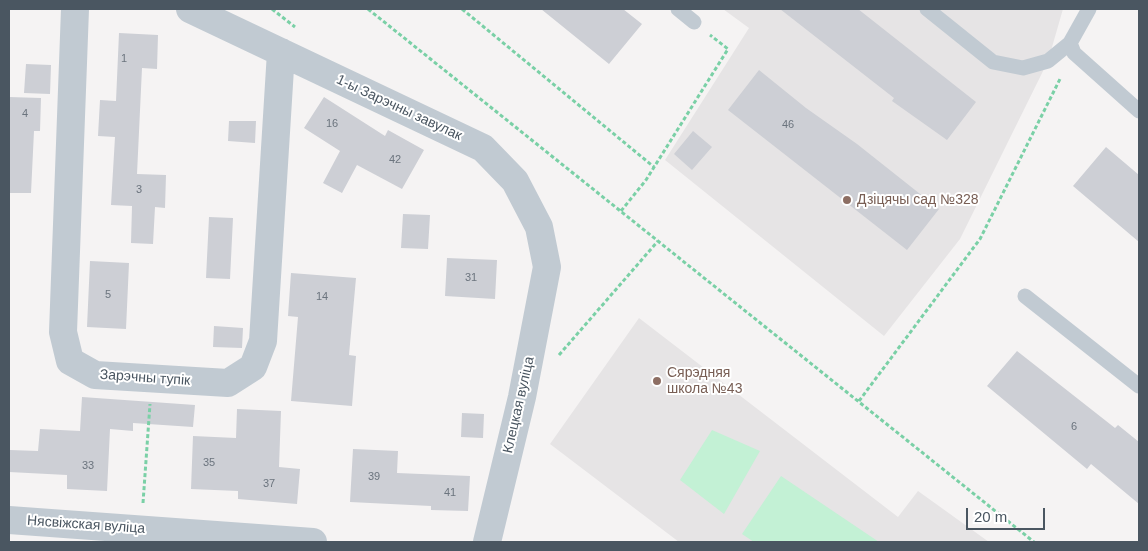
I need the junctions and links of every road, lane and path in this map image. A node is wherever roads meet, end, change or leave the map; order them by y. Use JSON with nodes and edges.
{"nodes":[{"id":1,"x":75,"y":9,"type":"edge"},
{"id":2,"x":190,"y":9,"type":"edge"},
{"id":3,"x":368,"y":9,"type":"edge"},
{"id":4,"x":462,"y":9,"type":"edge"},
{"id":5,"x":678,"y":9,"type":"edge"},
{"id":6,"x":927,"y":9,"type":"edge"},
{"id":7,"x":1090,"y":9,"type":"edge"},
{"id":8,"x":694,"y":22,"type":"joint"},
{"id":9,"x":1072,"y":48,"type":"junction"},
{"id":10,"x":281,"y":52,"type":"junction"},
{"id":11,"x":1139,"y":111,"type":"edge"},
{"id":12,"x":654,"y":167,"type":"junction"},
{"id":13,"x":621,"y":211,"type":"junction"},
{"id":14,"x":658,"y":241,"type":"junction"},
{"id":15,"x":547,"y":267,"type":"joint"},
{"id":16,"x":1025,"y":296,"type":"dead end"},
{"id":17,"x":553,"y":361,"type":"dead end"},
{"id":18,"x":152,"y":378,"type":"junction"},
{"id":19,"x":1139,"y":386,"type":"edge"},
{"id":20,"x":859,"y":402,"type":"junction"},
{"id":21,"x":9,"y":520,"type":"edge"},
{"id":22,"x":141,"y":529,"type":"junction"},
{"id":23,"x":101,"y":534,"type":"edge"},
{"id":24,"x":299,"y":542,"type":"edge"},
{"id":25,"x":487,"y":542,"type":"edge"},
{"id":26,"x":1034,"y":542,"type":"edge"}],
"edges":[{"from":1,"to":18,"type":"street","name":"Зарэчны тупік"},
{"from":2,"to":10,"type":"street","name":"1-ы Зарэчны завулак"},
{"from":3,"to":13,"type":"path"},
{"from":4,"to":12,"type":"path"},
{"from":5,"to":8,"type":"lane"},
{"from":6,"to":9,"type":"lane"},
{"from":7,"to":9,"type":"lane"},
{"from":8,"to":12,"type":"path"},
{"from":9,"to":11,"type":"lane"},
{"from":9,"to":20,"type":"path"},
{"from":10,"to":15,"type":"street","name":"1-ы Зарэчны завулак"},
{"from":10,"to":18,"type":"street","name":"Зарэчны тупік"},
{"from":12,"to":13,"type":"path"},
{"from":13,"to":14,"type":"path"},
{"from":14,"to":17,"type":"path"},
{"from":14,"to":20,"type":"path"},
{"from":15,"to":25,"type":"street","name":"Клецкая вуліца"},
{"from":16,"to":19,"type":"lane"},
{"from":18,"to":22,"type":"path"},
{"from":20,"to":26,"type":"path"},
{"from":21,"to":23,"type":"street","name":"Нясвіжская вуліца"},
{"from":22,"to":23,"type":"street","name":"Нясвіжская вуліца"},
{"from":22,"to":24,"type":"street","name":"Нясвіжская вуліца"}]}
